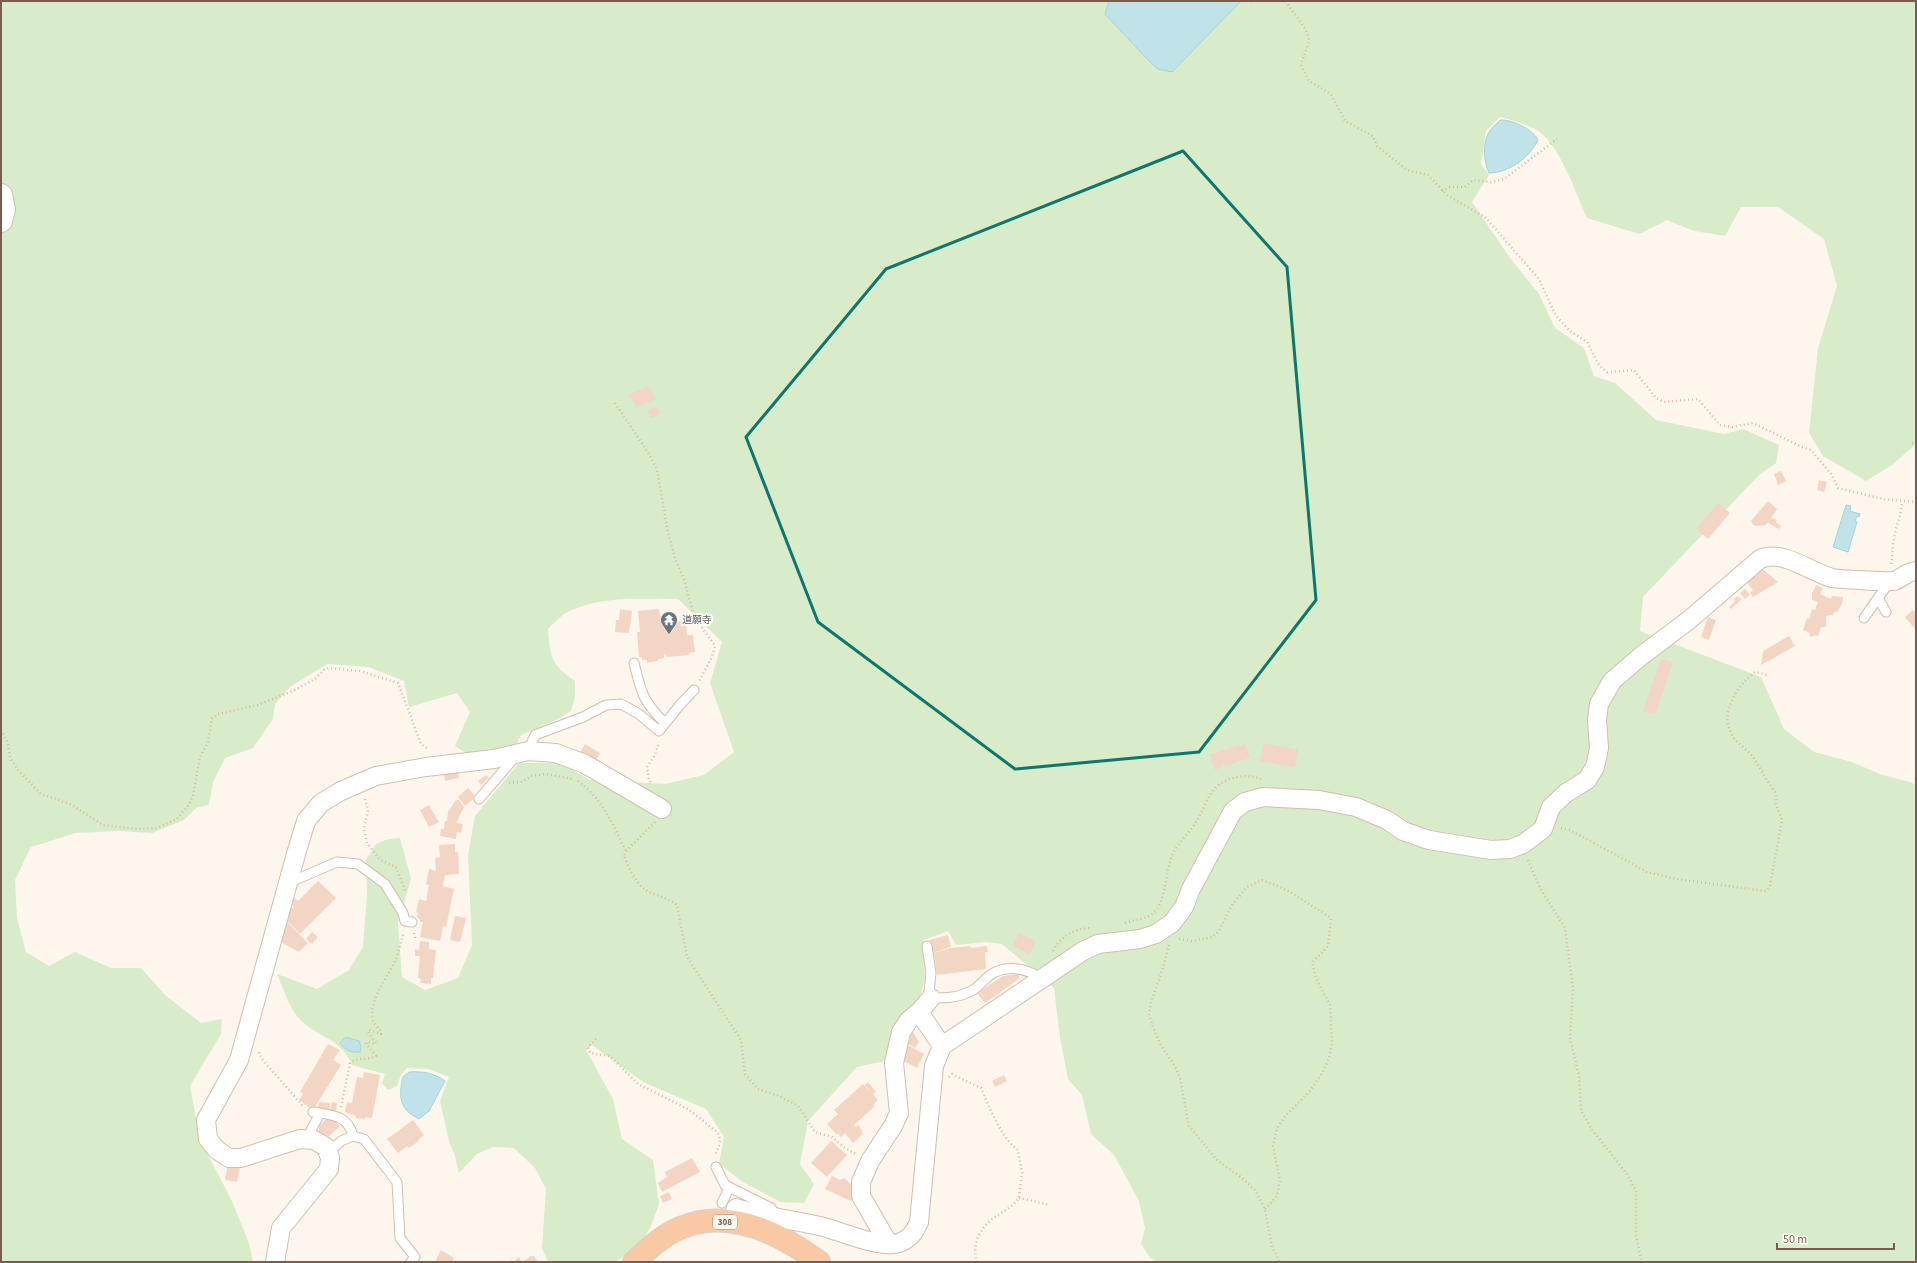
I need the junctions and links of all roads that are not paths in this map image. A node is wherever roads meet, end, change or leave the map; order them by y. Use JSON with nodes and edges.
{"nodes":[{"id":1,"x":1,"y":195,"type":"edge"},
{"id":2,"x":1,"y":221,"type":"edge"},
{"id":3,"x":1916,"y":571,"type":"edge"},
{"id":4,"x":1890,"y":581,"type":"junction"},
{"id":5,"x":1878,"y":598,"type":"junction"},
{"id":6,"x":1886,"y":612,"type":"dead end"},
{"id":7,"x":1864,"y":618,"type":"dead end"},
{"id":8,"x":634,"y":663,"type":"dead end"},
{"id":9,"x":694,"y":690,"type":"road end"},
{"id":10,"x":665,"y":723,"type":"junction"},
{"id":11,"x":523,"y":753,"type":"junction"},
{"id":12,"x":479,"y":799,"type":"dead end"},
{"id":13,"x":662,"y":809,"type":"road end"},
{"id":14,"x":288,"y":883,"type":"junction"},
{"id":15,"x":408,"y":921,"type":"road end"},
{"id":16,"x":927,"y":946,"type":"dead end"},
{"id":17,"x":1044,"y":976,"type":"junction"},
{"id":18,"x":931,"y":998,"type":"junction"},
{"id":19,"x":920,"y":1012,"type":"junction"},
{"id":20,"x":942,"y":1046,"type":"junction"},
{"id":21,"x":353,"y":1136,"type":"junction"},
{"id":22,"x":306,"y":1140,"type":"junction"},
{"id":23,"x":328,"y":1153,"type":"junction"},
{"id":24,"x":716,"y":1167,"type":"road end"},
{"id":25,"x":729,"y":1188,"type":"junction"},
{"id":26,"x":722,"y":1203,"type":"dead end"},
{"id":27,"x":779,"y":1219,"type":"junction"},
{"id":28,"x":732,"y":1222,"type":"junction"},
{"id":29,"x":888,"y":1243,"type":"junction"},
{"id":30,"x":275,"y":1262,"type":"edge"},
{"id":31,"x":411,"y":1262,"type":"edge"},
{"id":32,"x":634,"y":1262,"type":"edge"},
{"id":33,"x":819,"y":1262,"type":"edge"}],
"edges":[{"from":1,"to":2,"type":"street"},
{"from":3,"to":4,"type":"street"},
{"from":4,"to":5,"type":"lane"},
{"from":4,"to":17,"type":"street"},
{"from":5,"to":6,"type":"lane"},
{"from":5,"to":7,"type":"lane"},
{"from":8,"to":10,"type":"lane"},
{"from":9,"to":10,"type":"lane"},
{"from":10,"to":11,"type":"lane"},
{"from":11,"to":12,"type":"lane"},
{"from":11,"to":13,"type":"street"},
{"from":11,"to":14,"type":"street"},
{"from":14,"to":15,"type":"lane"},
{"from":14,"to":22,"type":"street"},
{"from":16,"to":18,"type":"lane"},
{"from":17,"to":18,"type":"lane"},
{"from":17,"to":20,"type":"street"},
{"from":18,"to":19,"type":"street"},
{"from":19,"to":20,"type":"street"},
{"from":19,"to":29,"type":"street"},
{"from":20,"to":29,"type":"street"},
{"from":21,"to":22,"type":"lane"},
{"from":21,"to":23,"type":"lane"},
{"from":21,"to":31,"type":"lane"},
{"from":22,"to":23,"type":"street"},
{"from":23,"to":30,"type":"street"},
{"from":24,"to":25,"type":"lane"},
{"from":25,"to":26,"type":"lane"},
{"from":25,"to":27,"type":"lane"},
{"from":27,"to":28,"type":"street"},
{"from":27,"to":29,"type":"street"},
{"from":28,"to":32,"type":"highway","number":"308"},
{"from":28,"to":33,"type":"highway","number":"308"}]}
